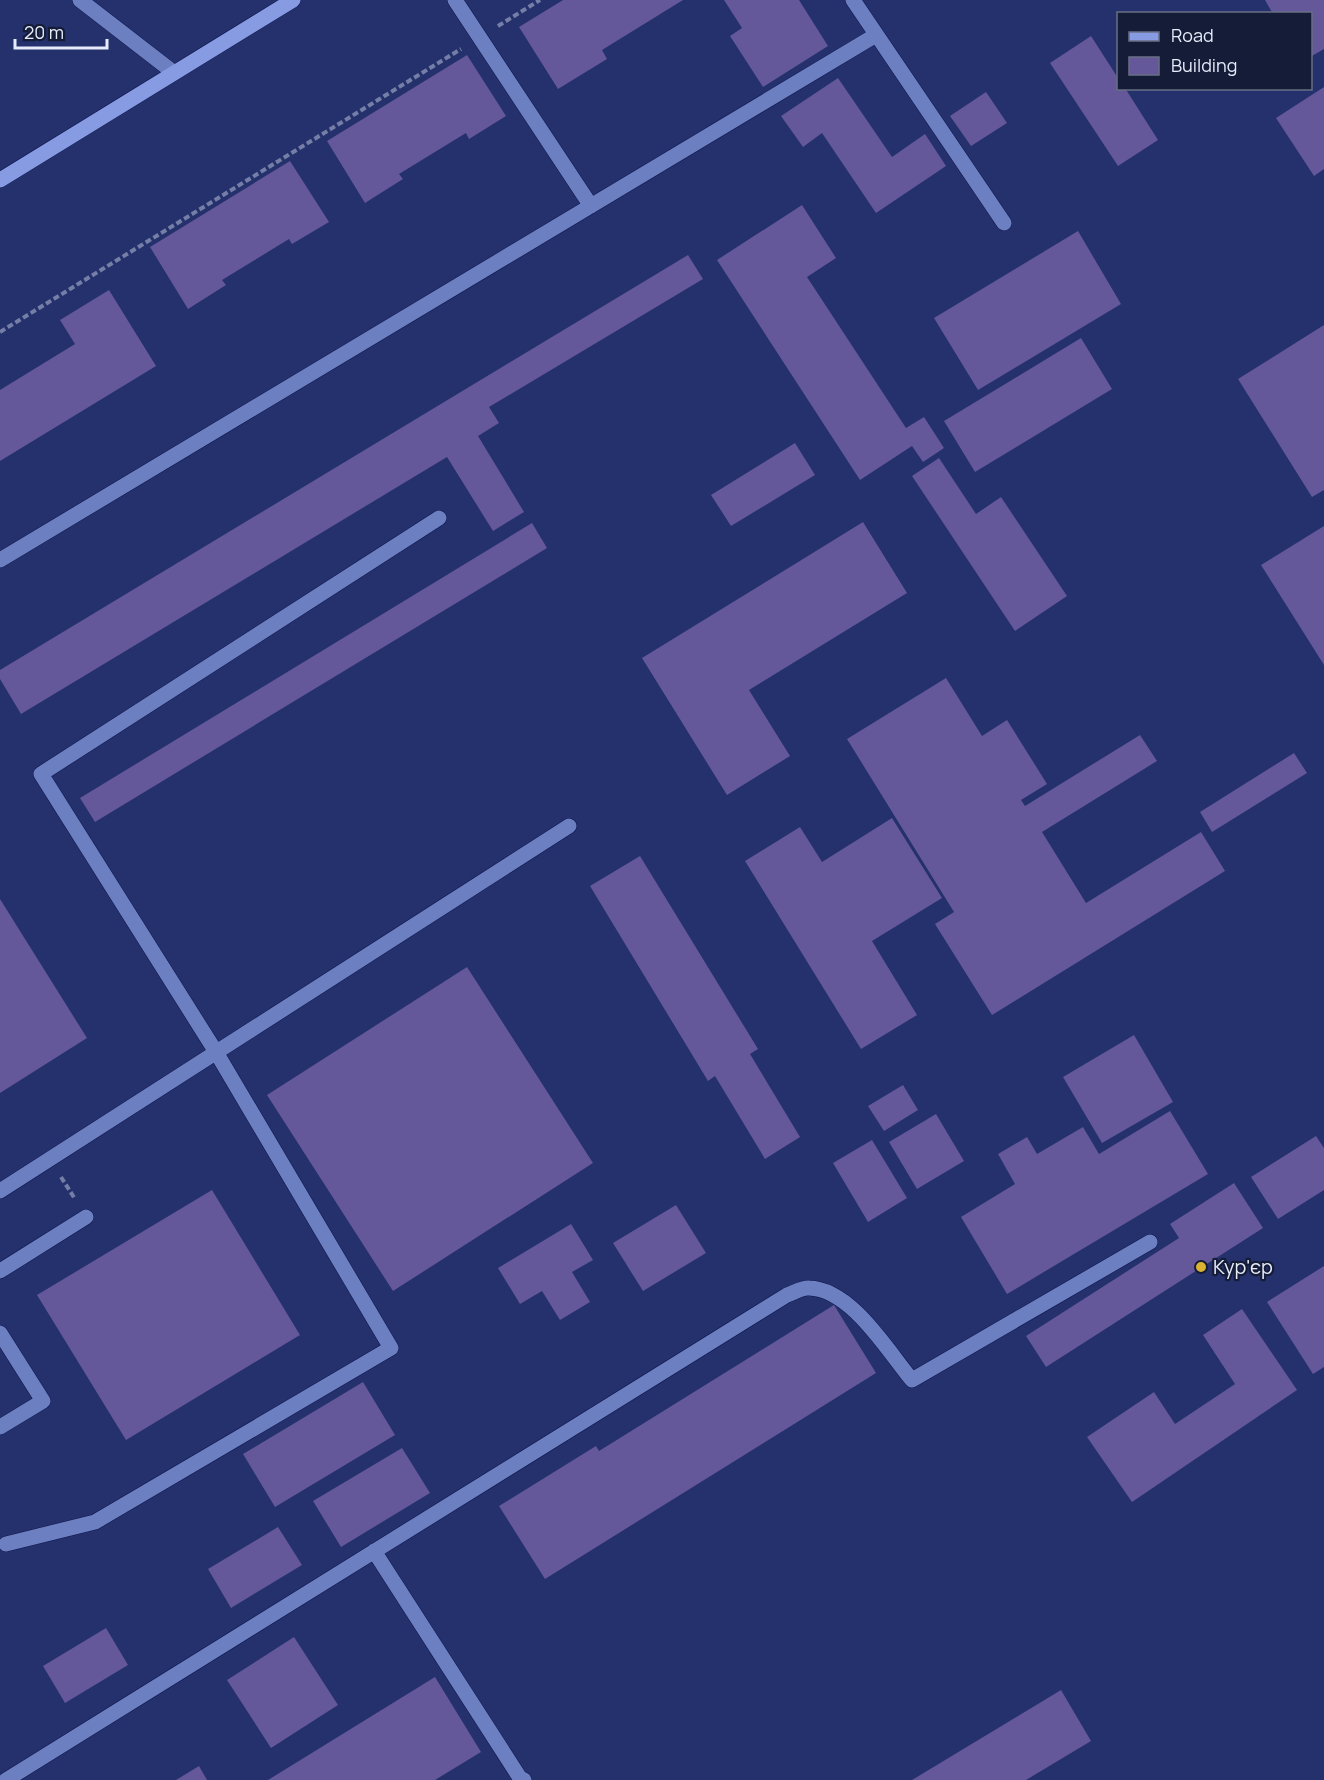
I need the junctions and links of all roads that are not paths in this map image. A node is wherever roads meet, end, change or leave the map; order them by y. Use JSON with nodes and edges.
{"nodes":[{"id":1,"x":80,"y":0,"type":"edge"},
{"id":2,"x":293,"y":0,"type":"edge"},
{"id":3,"x":455,"y":0,"type":"edge"},
{"id":4,"x":853,"y":0,"type":"edge"},
{"id":5,"x":876,"y":35,"type":"junction"},
{"id":6,"x":173,"y":72,"type":"junction"},
{"id":7,"x":0,"y":179,"type":"edge"},
{"id":8,"x":591,"y":206,"type":"junction"},
{"id":9,"x":1004,"y":223,"type":"dead end"},
{"id":10,"x":439,"y":518,"type":"dead end"},
{"id":11,"x":0,"y":560,"type":"edge"},
{"id":12,"x":569,"y":826,"type":"dead end"},
{"id":13,"x":216,"y":1052,"type":"junction"},
{"id":14,"x":0,"y":1191,"type":"edge"},
{"id":15,"x":86,"y":1217,"type":"road end"},
{"id":16,"x":1149,"y":1242,"type":"dead end"},
{"id":17,"x":0,"y":1271,"type":"edge"},
{"id":18,"x":0,"y":1333,"type":"edge"},
{"id":19,"x":0,"y":1427,"type":"edge"},
{"id":20,"x":2,"y":1542,"type":"edge"},
{"id":21,"x":374,"y":1551,"type":"junction"},
{"id":22,"x":6,"y":1780,"type":"edge"},
{"id":23,"x":524,"y":1780,"type":"edge"}],
"edges":[{"from":1,"to":6,"type":"street"},
{"from":2,"to":6,"type":"main road"},
{"from":3,"to":8,"type":"street"},
{"from":4,"to":5,"type":"street"},
{"from":5,"to":8,"type":"street"},
{"from":5,"to":9,"type":"street"},
{"from":6,"to":7,"type":"main road"},
{"from":8,"to":11,"type":"street"},
{"from":10,"to":13,"type":"street"},
{"from":12,"to":13,"type":"street"},
{"from":13,"to":14,"type":"street"},
{"from":13,"to":20,"type":"street"},
{"from":15,"to":17,"type":"street"},
{"from":16,"to":21,"type":"street"},
{"from":18,"to":19,"type":"street"},
{"from":21,"to":22,"type":"street"},
{"from":21,"to":23,"type":"street"}]}
